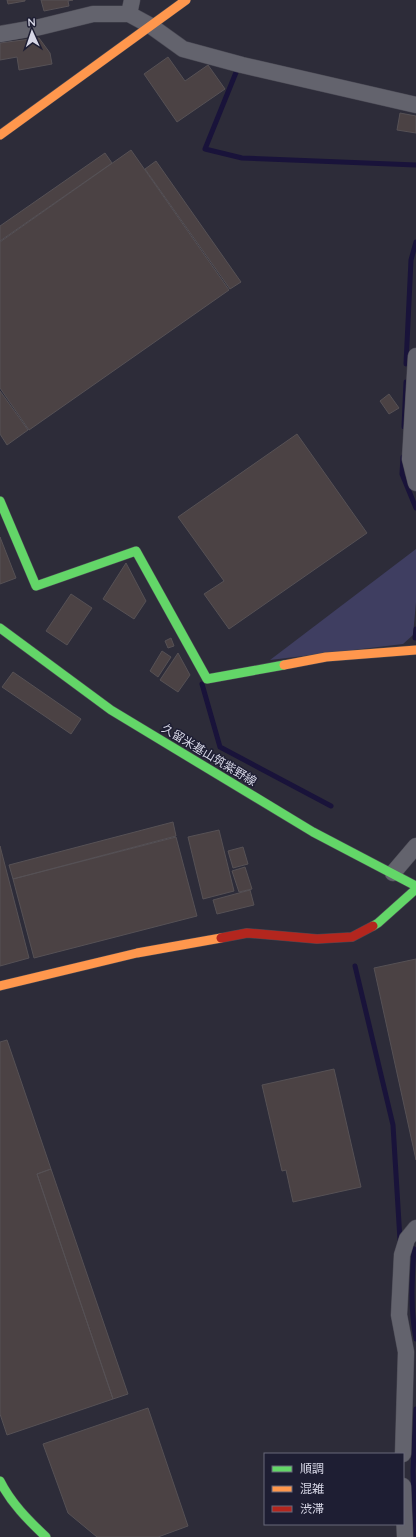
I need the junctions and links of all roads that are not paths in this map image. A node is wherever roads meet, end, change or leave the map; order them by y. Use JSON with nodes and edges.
{"nodes":[{"id":1,"x":186,"y":0,"type":"edge"},
{"id":2,"x":130,"y":7,"type":"edge"},
{"id":3,"x":151,"y":26,"type":"junction"},
{"id":4,"x":0,"y":34,"type":"edge"},
{"id":5,"x":416,"y":105,"type":"edge"},
{"id":6,"x":0,"y":135,"type":"edge"},
{"id":7,"x":416,"y":356,"type":"edge"},
{"id":8,"x":416,"y":480,"type":"edge"},
{"id":9,"x":0,"y":501,"type":"edge"},
{"id":10,"x":0,"y":628,"type":"edge"},
{"id":11,"x":416,"y":650,"type":"edge"},
{"id":12,"x":416,"y":846,"type":"edge"},
{"id":13,"x":393,"y":873,"type":"junction"},
{"id":14,"x":416,"y":886,"type":"edge"},
{"id":15,"x":416,"y":889,"type":"edge"},
{"id":16,"x":0,"y":986,"type":"edge"},
{"id":17,"x":412,"y":1233,"type":"edge"},
{"id":18,"x":403,"y":1453,"type":"edge"},
{"id":19,"x":0,"y":1481,"type":"edge"},
{"id":20,"x":404,"y":1525,"type":"edge"},
{"id":21,"x":46,"y":1537,"type":"edge"},
{"id":22,"x":404,"y":1537,"type":"edge"}],
"edges":[{"from":1,"to":3,"type":"street"},
{"from":2,"to":3,"type":"street"},
{"from":2,"to":4,"type":"street"},
{"from":3,"to":5,"type":"street"},
{"from":3,"to":6,"type":"street"},
{"from":7,"to":8,"type":"street"},
{"from":9,"to":11,"type":"street"},
{"from":10,"to":13,"type":"street","name":"久留米基山筑紫野線"},
{"from":12,"to":13,"type":"street"},
{"from":13,"to":14,"type":"street","name":"久留米基山筑紫野線"},
{"from":15,"to":16,"type":"street"},
{"from":17,"to":18,"type":"street"},
{"from":19,"to":21,"type":"street"},
{"from":20,"to":22,"type":"street"}]}
